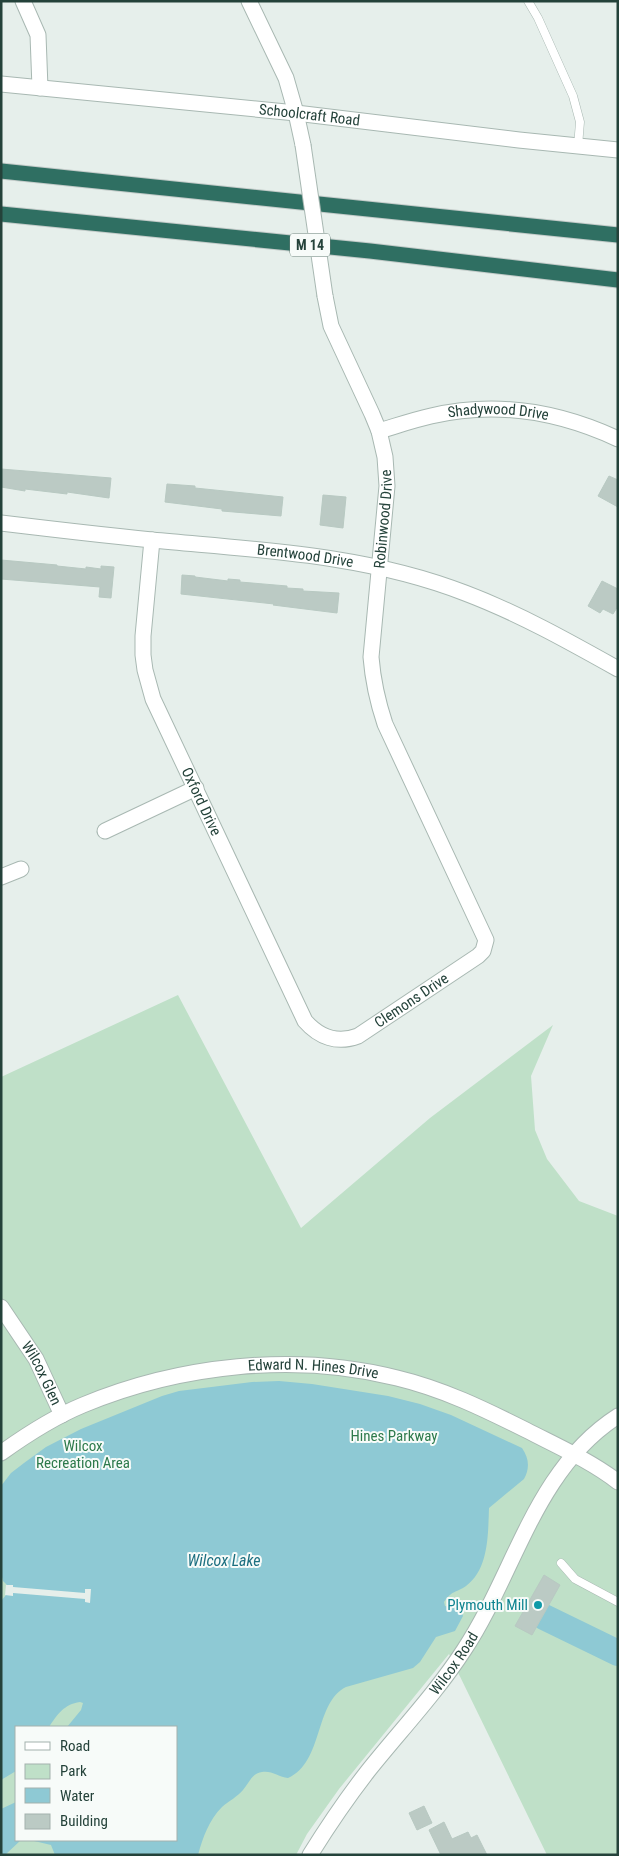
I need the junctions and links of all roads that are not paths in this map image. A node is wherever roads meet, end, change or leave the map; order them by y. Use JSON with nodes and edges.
{"nodes":[{"id":1,"x":23,"y":1,"type":"edge"},
{"id":2,"x":249,"y":1,"type":"edge"},
{"id":3,"x":528,"y":1,"type":"edge"},
{"id":4,"x":1,"y":84,"type":"edge"},
{"id":5,"x":40,"y":88,"type":"junction"},
{"id":6,"x":296,"y":113,"type":"junction"},
{"id":7,"x":578,"y":146,"type":"junction"},
{"id":8,"x":618,"y":150,"type":"edge"},
{"id":9,"x":1,"y":171,"type":"edge"},
{"id":10,"x":1,"y":214,"type":"edge"},
{"id":11,"x":618,"y":235,"type":"edge"},
{"id":12,"x":618,"y":280,"type":"edge"},
{"id":13,"x":379,"y":431,"type":"junction"},
{"id":14,"x":618,"y":439,"type":"edge"},
{"id":15,"x":1,"y":523,"type":"edge"},
{"id":16,"x":152,"y":540,"type":"junction"},
{"id":17,"x":379,"y":568,"type":"junction"},
{"id":18,"x":618,"y":669,"type":"edge"},
{"id":19,"x":196,"y":788,"type":"junction"},
{"id":20,"x":105,"y":831,"type":"dead end"},
{"id":21,"x":21,"y":869,"type":"dead end"},
{"id":22,"x":1,"y":877,"type":"edge"},
{"id":23,"x":486,"y":946,"type":"joint"},
{"id":24,"x":330,"y":1039,"type":"joint"},
{"id":25,"x":1,"y":1306,"type":"edge"},
{"id":26,"x":62,"y":1415,"type":"junction"},
{"id":27,"x":618,"y":1416,"type":"edge"},
{"id":28,"x":1,"y":1453,"type":"edge"},
{"id":29,"x":573,"y":1454,"type":"junction"},
{"id":30,"x":618,"y":1482,"type":"edge"},
{"id":31,"x":561,"y":1563,"type":"dead end"},
{"id":32,"x":618,"y":1602,"type":"edge"},
{"id":33,"x":310,"y":1855,"type":"edge"}],
"edges":[{"from":1,"to":5,"type":"street"},
{"from":2,"to":6,"type":"street","name":"Robinwood Drive"},
{"from":3,"to":7,"type":"lane"},
{"from":4,"to":5,"type":"street","name":"Schoolcraft Road"},
{"from":5,"to":6,"type":"street","name":"Schoolcraft Road"},
{"from":6,"to":7,"type":"street","name":"Schoolcraft Road"},
{"from":6,"to":13,"type":"street","name":"Robinwood Drive","bridge":true},
{"from":7,"to":8,"type":"street","name":"Schoolcraft Road"},
{"from":9,"to":11,"type":"highway"},
{"from":10,"to":12,"type":"highway","number":"M 14"},
{"from":13,"to":14,"type":"street","name":"Shadywood Drive"},
{"from":13,"to":17,"type":"street","name":"Robinwood Drive"},
{"from":15,"to":16,"type":"street","name":"Brentwood Drive"},
{"from":16,"to":17,"type":"street","name":"Brentwood Drive"},
{"from":16,"to":19,"type":"street","name":"Oxford Drive"},
{"from":17,"to":18,"type":"street","name":"Brentwood Drive"},
{"from":17,"to":23,"type":"street","name":"Robinwood Drive"},
{"from":19,"to":20,"type":"street"},
{"from":19,"to":24,"type":"street","name":"Oxford Drive"},
{"from":21,"to":22,"type":"street"},
{"from":23,"to":24,"type":"street","name":"Clemons Drive"},
{"from":25,"to":26,"type":"street","name":"Wilcox Glen"},
{"from":26,"to":28,"type":"street","name":"Edward N. Hines Drive"},
{"from":26,"to":29,"type":"street","name":"Edward N. Hines Drive"},
{"from":27,"to":29,"type":"street","name":"Wilcox Road"},
{"from":29,"to":30,"type":"street","name":"Edward N. Hines Drive"},
{"from":29,"to":33,"type":"street","name":"Wilcox Road"},
{"from":31,"to":32,"type":"lane"}]}
